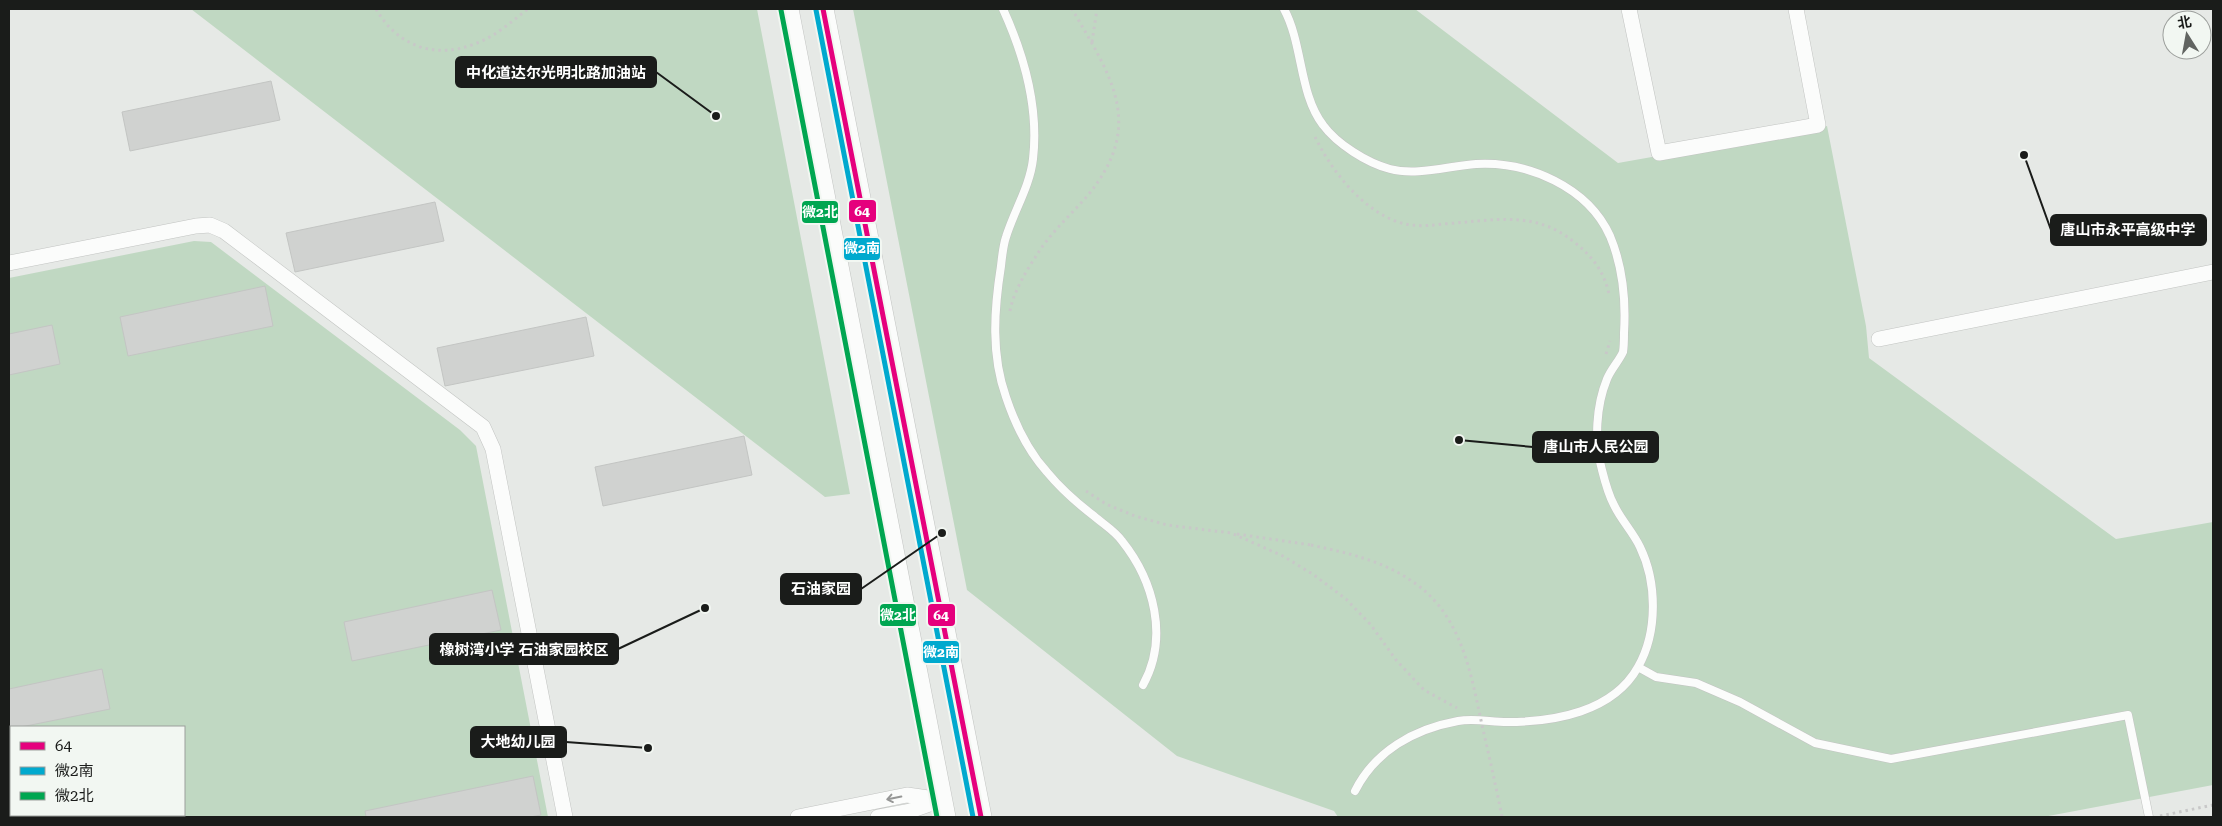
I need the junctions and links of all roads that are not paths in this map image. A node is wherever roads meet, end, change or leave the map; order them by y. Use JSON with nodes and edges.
{"nodes":[{"id":1,"x":788,"y":9,"type":"edge"},
{"id":2,"x":823,"y":9,"type":"edge"},
{"id":3,"x":1003,"y":9,"type":"edge"},
{"id":4,"x":1284,"y":9,"type":"edge"},
{"id":5,"x":1629,"y":9,"type":"edge"},
{"id":6,"x":1796,"y":9,"type":"edge"},
{"id":7,"x":9,"y":263,"type":"edge"},
{"id":8,"x":2213,"y":272,"type":"edge"},
{"id":9,"x":1879,"y":338,"type":"dead end"},
{"id":10,"x":1638,"y":667,"type":"junction"},
{"id":11,"x":1143,"y":685,"type":"dead end"},
{"id":12,"x":1354,"y":791,"type":"dead end"},
{"id":13,"x":943,"y":809,"type":"edge"},
{"id":14,"x":565,"y":817,"type":"edge"},
{"id":15,"x":798,"y":817,"type":"edge"},
{"id":16,"x":878,"y":817,"type":"edge"},
{"id":17,"x":982,"y":817,"type":"edge"},
{"id":18,"x":2150,"y":817,"type":"edge"}],
"edges":[{"from":1,"to":13,"type":"main road"},
{"from":2,"to":17,"type":"main road"},
{"from":3,"to":11,"type":"lane"},
{"from":4,"to":10,"type":"lane"},
{"from":5,"to":6,"type":"street"},
{"from":7,"to":14,"type":"street"},
{"from":8,"to":9,"type":"street"},
{"from":10,"to":12,"type":"lane"},
{"from":10,"to":18,"type":"lane"},
{"from":13,"to":15,"type":"street","one_way":true},
{"from":13,"to":16,"type":"street"}]}
